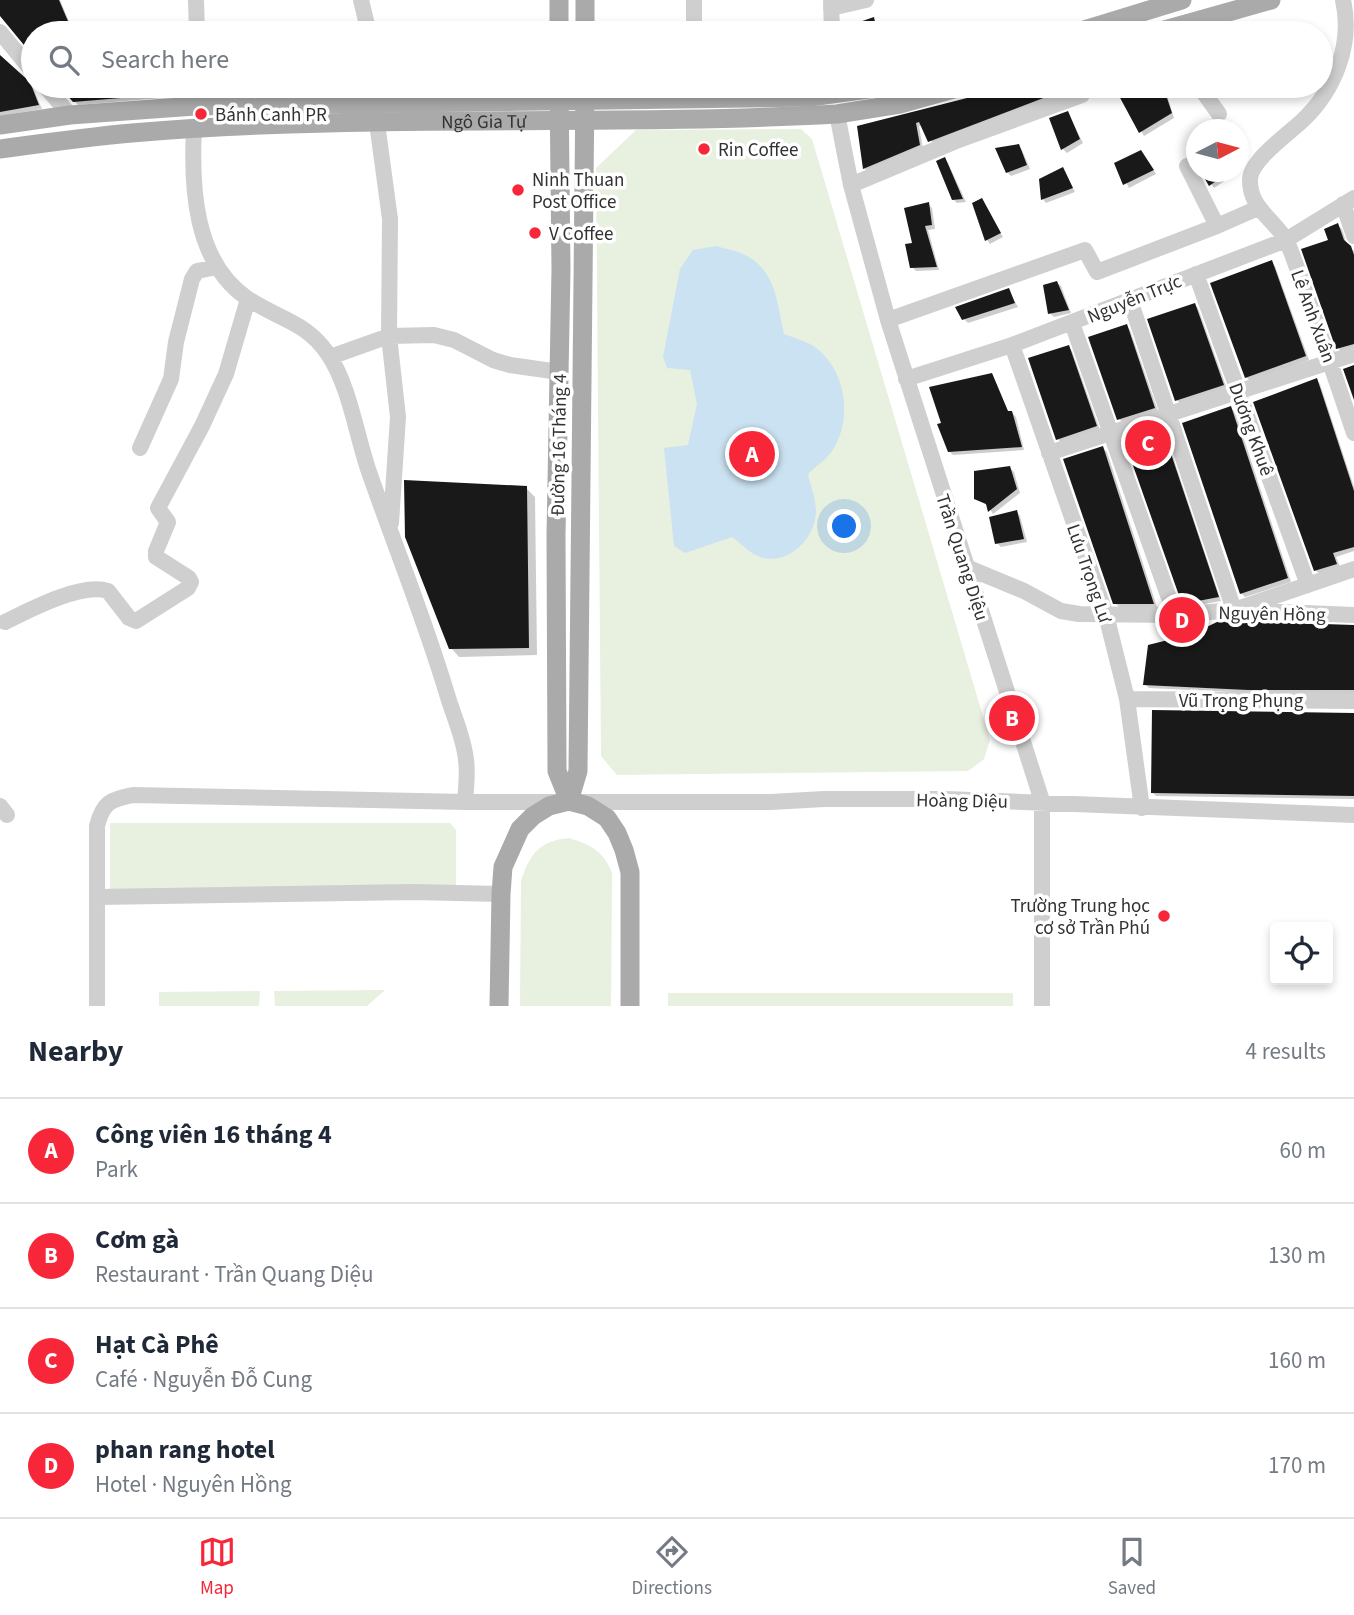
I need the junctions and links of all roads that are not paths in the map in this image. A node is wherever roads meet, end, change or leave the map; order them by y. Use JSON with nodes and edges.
{"nodes":[{"id":1,"x":196,"y":0,"type":"edge"},
{"id":2,"x":361,"y":0,"type":"edge"},
{"id":3,"x":559,"y":0,"type":"edge"},
{"id":4,"x":585,"y":0,"type":"edge"},
{"id":5,"x":694,"y":0,"type":"edge"},
{"id":6,"x":866,"y":0,"type":"edge"},
{"id":7,"x":1271,"y":0,"type":"edge"},
{"id":8,"x":1343,"y":0,"type":"edge"},
{"id":9,"x":1171,"y":2,"type":"edge"},
{"id":10,"x":831,"y":4,"type":"edge"},
{"id":11,"x":197,"y":21,"type":"edge"},
{"id":12,"x":366,"y":21,"type":"edge"},
{"id":13,"x":559,"y":21,"type":"edge"},
{"id":14,"x":585,"y":21,"type":"edge"},
{"id":15,"x":694,"y":21,"type":"edge"},
{"id":16,"x":1112,"y":21,"type":"edge"},
{"id":17,"x":1174,"y":21,"type":"edge"},
{"id":18,"x":1204,"y":21,"type":"edge"},
{"id":19,"x":0,"y":32,"type":"edge"},
{"id":20,"x":21,"y":57,"type":"edge"},
{"id":21,"x":1333,"y":78,"type":"edge"},
{"id":22,"x":55,"y":98,"type":"edge"},
{"id":23,"x":195,"y":98,"type":"edge"},
{"id":24,"x":476,"y":98,"type":"edge"},
{"id":25,"x":559,"y":98,"type":"edge"},
{"id":26,"x":584,"y":98,"type":"edge"},
{"id":27,"x":835,"y":98,"type":"edge"},
{"id":28,"x":921,"y":98,"type":"edge"},
{"id":29,"x":1071,"y":98,"type":"edge"},
{"id":30,"x":1208,"y":98,"type":"edge"},
{"id":31,"x":1321,"y":98,"type":"edge"},
{"id":32,"x":376,"y":104,"type":"edge"},
{"id":33,"x":195,"y":106,"type":"junction"},
{"id":34,"x":1219,"y":114,"type":"dead end"},
{"id":35,"x":70,"y":115,"type":"junction"},
{"id":36,"x":559,"y":121,"type":"junction"},
{"id":37,"x":584,"y":121,"type":"junction"},
{"id":38,"x":0,"y":125,"type":"edge"},
{"id":39,"x":194,"y":129,"type":"junction"},
{"id":40,"x":75,"y":139,"type":"junction"},
{"id":41,"x":0,"y":149,"type":"edge"},
{"id":42,"x":1195,"y":182,"type":"edge"},
{"id":43,"x":850,"y":185,"type":"junction"},
{"id":44,"x":1349,"y":201,"type":"edge"},
{"id":45,"x":1258,"y":208,"type":"junction"},
{"id":46,"x":1217,"y":226,"type":"junction"},
{"id":47,"x":1354,"y":236,"type":"edge"},
{"id":48,"x":1286,"y":240,"type":"junction"},
{"id":49,"x":217,"y":267,"type":"junction"},
{"id":50,"x":583,"y":268,"type":"junction"},
{"id":51,"x":561,"y":269,"type":"junction"},
{"id":52,"x":1196,"y":274,"type":"junction"},
{"id":53,"x":248,"y":299,"type":"junction"},
{"id":54,"x":1130,"y":300,"type":"junction"},
{"id":55,"x":888,"y":320,"type":"junction"},
{"id":56,"x":1072,"y":323,"type":"junction"},
{"id":57,"x":389,"y":336,"type":"junction"},
{"id":58,"x":1012,"y":345,"type":"junction"},
{"id":59,"x":1354,"y":354,"type":"edge"},
{"id":60,"x":330,"y":357,"type":"junction"},
{"id":61,"x":1331,"y":362,"type":"junction"},
{"id":62,"x":559,"y":372,"type":"junction"},
{"id":63,"x":906,"y":379,"type":"junction"},
{"id":64,"x":1238,"y":391,"type":"junction"},
{"id":65,"x":1169,"y":413,"type":"junction"},
{"id":66,"x":1110,"y":431,"type":"junction"},
{"id":67,"x":1354,"y":433,"type":"edge"},
{"id":68,"x":581,"y":441,"type":"junction"},
{"id":69,"x":559,"y":442,"type":"junction"},
{"id":70,"x":140,"y":449,"type":"dead end"},
{"id":71,"x":1049,"y":453,"type":"junction"},
{"id":72,"x":390,"y":533,"type":"junction"},
{"id":73,"x":556,"y":535,"type":"junction"},
{"id":74,"x":580,"y":535,"type":"junction"},
{"id":75,"x":967,"y":567,"type":"junction"},
{"id":76,"x":1354,"y":569,"type":"edge"},
{"id":77,"x":1308,"y":585,"type":"junction"},
{"id":78,"x":1234,"y":610,"type":"junction"},
{"id":79,"x":1106,"y":615,"type":"junction"},
{"id":80,"x":1175,"y":615,"type":"junction"},
{"id":81,"x":1354,"y":615,"type":"edge"},
{"id":82,"x":5,"y":622,"type":"dead end"},
{"id":83,"x":1127,"y":699,"type":"junction"},
{"id":84,"x":1354,"y":701,"type":"edge"},
{"id":85,"x":569,"y":801,"type":"junction"},
{"id":86,"x":1042,"y":801,"type":"junction"},
{"id":87,"x":466,"y":802,"type":"junction"},
{"id":88,"x":1142,"y":808,"type":"junction"},
{"id":89,"x":1354,"y":815,"type":"edge"},
{"id":90,"x":501,"y":894,"type":"junction"},
{"id":91,"x":97,"y":897,"type":"junction"},
{"id":92,"x":97,"y":1006,"type":"edge"},
{"id":93,"x":499,"y":1006,"type":"edge"},
{"id":94,"x":630,"y":1006,"type":"edge"},
{"id":95,"x":1042,"y":1006,"type":"edge"}],
"edges":[{"from":1,"to":11,"type":"street"},
{"from":2,"to":12,"type":"street"},
{"from":3,"to":13,"type":"main road"},
{"from":4,"to":14,"type":"main road"},
{"from":5,"to":15,"type":"street"},
{"from":6,"to":10,"type":"street"},
{"from":7,"to":18,"type":"main road"},
{"from":8,"to":21,"type":"street"},
{"from":9,"to":16,"type":"main road"},
{"from":9,"to":17,"type":"street"},
{"from":19,"to":20,"type":"street"},
{"from":22,"to":35,"type":"street"},
{"from":23,"to":33,"type":"street"},
{"from":24,"to":32,"type":"main road","name":"Ngô Gia Tự"},
{"from":25,"to":36,"type":"main road","name":"Đường 16 Tháng 4"},
{"from":26,"to":37,"type":"main road","name":"Đường 16 Tháng 4"},
{"from":27,"to":28,"type":"main road","name":"Ngô Gia Tự"},
{"from":27,"to":37,"type":"main road","name":"Ngô Gia Tự"},
{"from":27,"to":43,"type":"street","name":"Trần Quang Diệu"},
{"from":29,"to":43,"type":"street"},
{"from":30,"to":34,"type":"street"},
{"from":31,"to":45,"type":"street"},
{"from":32,"to":33,"type":"main road","name":"Ngô Gia Tự"},
{"from":32,"to":36,"type":"main road","name":"Ngô Gia Tự"},
{"from":32,"to":39,"type":"main road","name":"Ngô Gia Tự"},
{"from":32,"to":57,"type":"street"},
{"from":33,"to":35,"type":"main road","name":"Ngô Gia Tự"},
{"from":33,"to":39,"type":"main road"},
{"from":35,"to":38,"type":"main road","name":"Ngô Gia Tự"},
{"from":35,"to":40,"type":"main road"},
{"from":36,"to":37,"type":"main road","name":"Ngô Gia Tự"},
{"from":36,"to":51,"type":"main road","name":"Đường 16 Tháng 4"},
{"from":37,"to":50,"type":"main road","name":"Đường 16 Tháng 4"},
{"from":39,"to":40,"type":"main road","name":"Ngô Gia Tự"},
{"from":39,"to":49,"type":"street"},
{"from":40,"to":41,"type":"main road","name":"Ngô Gia Tự"},
{"from":42,"to":46,"type":"street"},
{"from":43,"to":55,"type":"street","name":"Trần Quang Diệu"},
{"from":44,"to":47,"type":"street"},
{"from":44,"to":48,"type":"street","name":"Nguyễn Trực"},
{"from":45,"to":46,"type":"street"},
{"from":45,"to":48,"type":"street"},
{"from":46,"to":55,"type":"street"},
{"from":48,"to":52,"type":"street","name":"Nguyễn Trực"},
{"from":48,"to":61,"type":"street","name":"Lê Anh Xuân"},
{"from":49,"to":53,"type":"street"},
{"from":49,"to":70,"type":"street"},
{"from":50,"to":51,"type":"main road"},
{"from":50,"to":68,"type":"main road","name":"Đường 16 Tháng 4"},
{"from":51,"to":62,"type":"main road","name":"Đường 16 Tháng 4"},
{"from":52,"to":54,"type":"street","name":"Nguyễn Trực"},
{"from":52,"to":64,"type":"street","name":"Dương Khuê"},
{"from":53,"to":60,"type":"street"},
{"from":53,"to":82,"type":"street"},
{"from":54,"to":56,"type":"street","name":"Nguyễn Trực"},
{"from":54,"to":65,"type":"street"},
{"from":55,"to":63,"type":"street","name":"Trần Quang Diệu"},
{"from":56,"to":58,"type":"street","name":"Nguyễn Trực"},
{"from":56,"to":66,"type":"street"},
{"from":57,"to":60,"type":"street"},
{"from":57,"to":62,"type":"street"},
{"from":57,"to":72,"type":"street"},
{"from":58,"to":63,"type":"street","name":"Nguyễn Trực"},
{"from":58,"to":71,"type":"street","name":"Lưu Trọng Lư"},
{"from":59,"to":61,"type":"street"},
{"from":60,"to":72,"type":"street"},
{"from":61,"to":64,"type":"street"},
{"from":61,"to":67,"type":"street","name":"Lê Anh Xuân"},
{"from":62,"to":69,"type":"main road","name":"Đường 16 Tháng 4"},
{"from":63,"to":75,"type":"street","name":"Trần Quang Diệu"},
{"from":64,"to":65,"type":"street"},
{"from":64,"to":77,"type":"street","name":"Dương Khuê"},
{"from":65,"to":66,"type":"street"},
{"from":65,"to":78,"type":"street"},
{"from":66,"to":71,"type":"street"},
{"from":66,"to":80,"type":"street"},
{"from":68,"to":69,"type":"main road"},
{"from":68,"to":74,"type":"main road","name":"Đường 16 Tháng 4"},
{"from":69,"to":73,"type":"main road","name":"Đường 16 Tháng 4"},
{"from":71,"to":79,"type":"street","name":"Lưu Trọng Lư"},
{"from":72,"to":87,"type":"street"},
{"from":73,"to":74,"type":"main road"},
{"from":73,"to":85,"type":"main road","name":"Đường 16 Tháng 4"},
{"from":74,"to":85,"type":"main road","name":"Đường 16 Tháng 4"},
{"from":75,"to":79,"type":"street","name":"Nguyên Hồng"},
{"from":75,"to":86,"type":"street","name":"Trần Quang Diệu"},
{"from":76,"to":77,"type":"street"},
{"from":77,"to":78,"type":"street"},
{"from":78,"to":80,"type":"street","name":"Nguyên Hồng"},
{"from":78,"to":81,"type":"street","name":"Nguyên Hồng"},
{"from":79,"to":80,"type":"street","name":"Nguyên Hồng"},
{"from":79,"to":83,"type":"street","name":"Lưu Trọng Lư"},
{"from":83,"to":84,"type":"street","name":"Vũ Trọng Phụng"},
{"from":83,"to":88,"type":"street","name":"Lưu Trọng Lư"},
{"from":85,"to":86,"type":"street","name":"Hoàng Diệu"},
{"from":85,"to":87,"type":"street","name":"Hoàng Diệu"},
{"from":85,"to":90,"type":"main road"},
{"from":85,"to":94,"type":"main road"},
{"from":86,"to":88,"type":"street","name":"Hoàng Diệu"},
{"from":86,"to":95,"type":"street","name":"Trần Quang Diệu"},
{"from":87,"to":91,"type":"street","name":"Hoàng Diệu"},
{"from":88,"to":89,"type":"street","name":"Hoàng Diệu"},
{"from":90,"to":91,"type":"street"},
{"from":90,"to":93,"type":"main road"},
{"from":91,"to":92,"type":"street"}]}
